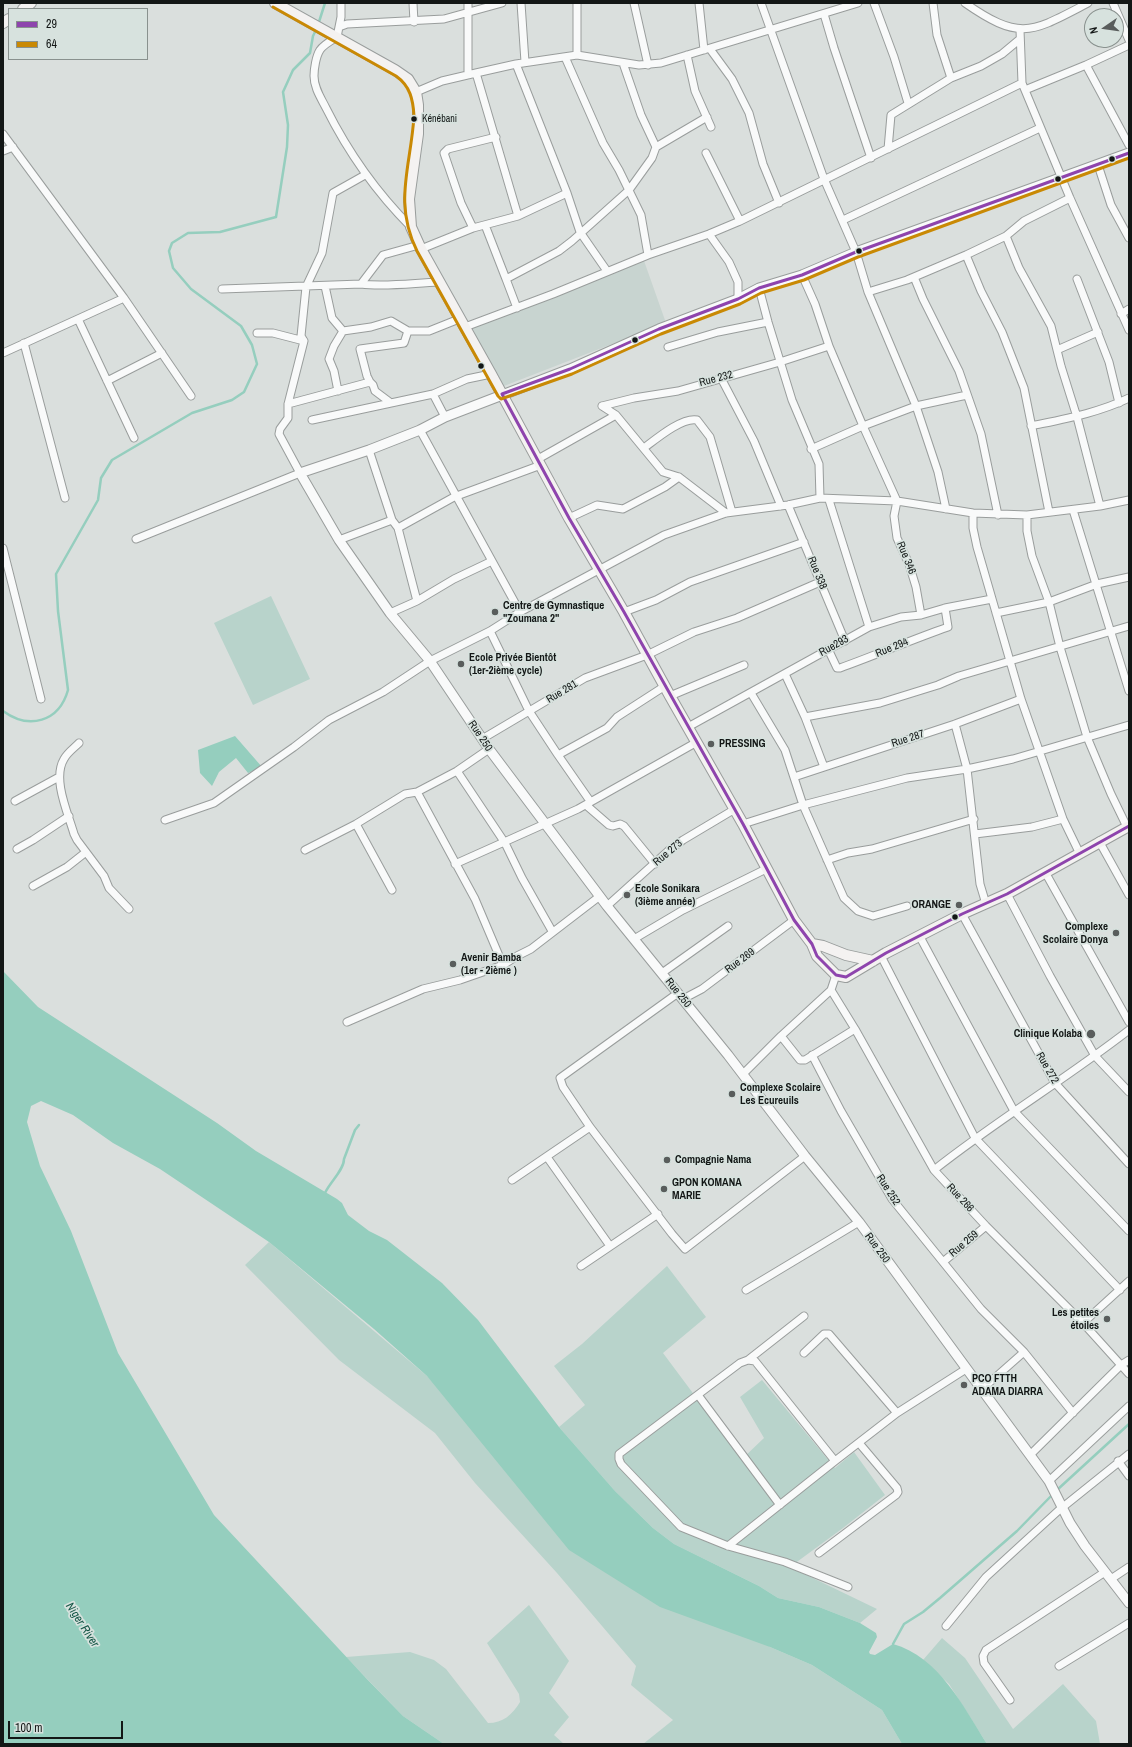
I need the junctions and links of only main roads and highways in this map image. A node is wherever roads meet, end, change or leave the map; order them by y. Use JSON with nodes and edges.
{"nodes":[{"id":1,"x":284,"y":7,"type":"edge"},
{"id":2,"x":1128,"y":826,"type":"edge"},
{"id":3,"x":807,"y":940,"type":"junction"},
{"id":4,"x":877,"y":959,"type":"junction"}],
"edges":[{"from":1,"to":3,"type":"main road"},
{"from":2,"to":4,"type":"main road"},
{"from":3,"to":4,"type":"main road"},
{"from":3,"to":4,"type":"main road"}]}
